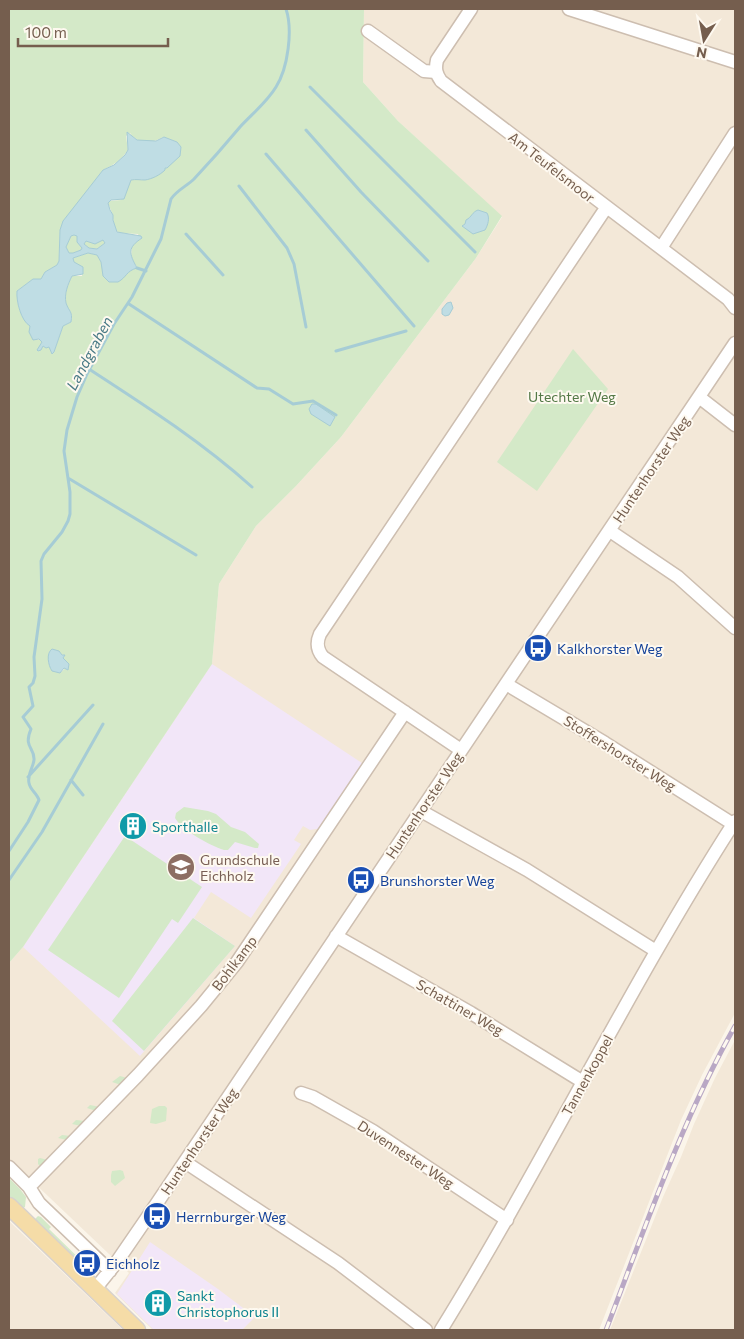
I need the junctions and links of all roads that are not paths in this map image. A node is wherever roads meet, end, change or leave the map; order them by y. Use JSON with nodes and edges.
{"nodes":[{"id":1,"x":471,"y":9,"type":"edge"},
{"id":2,"x":568,"y":9,"type":"edge"},
{"id":3,"x":368,"y":31,"type":"dead end"},
{"id":4,"x":735,"y":62,"type":"edge"},
{"id":5,"x":436,"y":72,"type":"junction"},
{"id":6,"x":735,"y":133,"type":"edge"},
{"id":7,"x":606,"y":208,"type":"junction"},
{"id":8,"x":661,"y":248,"type":"junction"},
{"id":9,"x":735,"y":308,"type":"edge"},
{"id":10,"x":735,"y":344,"type":"edge"},
{"id":11,"x":699,"y":397,"type":"junction"},
{"id":12,"x":735,"y":425,"type":"edge"},
{"id":13,"x":610,"y":530,"type":"junction"},
{"id":14,"x":735,"y":628,"type":"edge"},
{"id":15,"x":506,"y":684,"type":"junction"},
{"id":16,"x":405,"y":712,"type":"junction"},
{"id":17,"x":461,"y":750,"type":"junction"},
{"id":18,"x":421,"y":810,"type":"junction"},
{"id":19,"x":734,"y":823,"type":"edge"},
{"id":20,"x":336,"y":936,"type":"junction"},
{"id":21,"x":656,"y":950,"type":"junction"},
{"id":22,"x":583,"y":1082,"type":"junction"},
{"id":23,"x":301,"y":1093,"type":"dead end"},
{"id":24,"x":184,"y":1162,"type":"junction"},
{"id":25,"x":9,"y":1167,"type":"edge"},
{"id":26,"x":29,"y":1187,"type":"junction"},
{"id":27,"x":9,"y":1206,"type":"edge"},
{"id":28,"x":507,"y":1220,"type":"junction"},
{"id":29,"x":110,"y":1271,"type":"junction"},
{"id":30,"x":95,"y":1289,"type":"junction"},
{"id":31,"x":137,"y":1330,"type":"edge"},
{"id":32,"x":426,"y":1330,"type":"edge"},
{"id":33,"x":441,"y":1330,"type":"edge"}],
"edges":[{"from":1,"to":5,"type":"street"},
{"from":2,"to":4,"type":"street"},
{"from":3,"to":5,"type":"street","name":"Am Teufelsmoor"},
{"from":5,"to":7,"type":"street","name":"Am Teufelsmoor"},
{"from":6,"to":8,"type":"street"},
{"from":7,"to":8,"type":"street","name":"Am Teufelsmoor"},
{"from":7,"to":16,"type":"street"},
{"from":8,"to":9,"type":"street","name":"Am Teufelsmoor"},
{"from":10,"to":11,"type":"street","name":"Huntenhorster Weg"},
{"from":11,"to":12,"type":"street"},
{"from":11,"to":13,"type":"street","name":"Huntenhorster Weg"},
{"from":13,"to":14,"type":"street"},
{"from":13,"to":15,"type":"street","name":"Huntenhorster Weg"},
{"from":15,"to":17,"type":"street","name":"Huntenhorster Weg"},
{"from":15,"to":19,"type":"street","name":"Stoffershorster Weg"},
{"from":16,"to":17,"type":"street"},
{"from":16,"to":26,"type":"street","name":"Bohlkamp"},
{"from":17,"to":18,"type":"street","name":"Huntenhorster Weg"},
{"from":18,"to":20,"type":"street","name":"Huntenhorster Weg"},
{"from":18,"to":21,"type":"street"},
{"from":19,"to":21,"type":"street","name":"Tannenkoppel"},
{"from":20,"to":22,"type":"street","name":"Schattiner Weg"},
{"from":20,"to":24,"type":"street","name":"Huntenhorster Weg"},
{"from":21,"to":22,"type":"street","name":"Tannenkoppel"},
{"from":22,"to":28,"type":"street","name":"Tannenkoppel"},
{"from":23,"to":28,"type":"street","name":"Duvennester Weg"},
{"from":24,"to":29,"type":"street","name":"Huntenhorster Weg"},
{"from":24,"to":32,"type":"street"},
{"from":25,"to":26,"type":"street"},
{"from":26,"to":29,"type":"street"},
{"from":27,"to":30,"type":"main road"},
{"from":28,"to":33,"type":"street","name":"Tannenkoppel"},
{"from":29,"to":30,"type":"street","name":"Huntenhorster Weg"},
{"from":30,"to":31,"type":"main road"}]}
